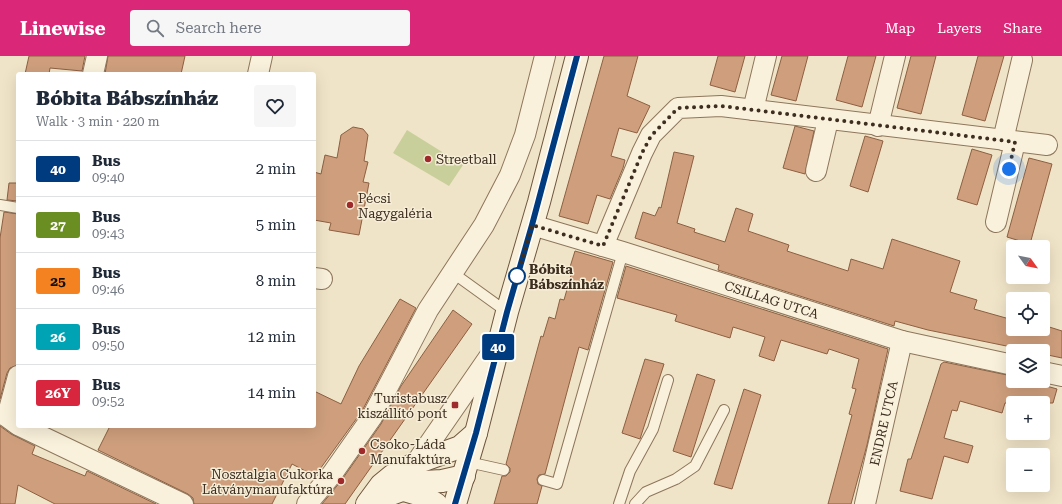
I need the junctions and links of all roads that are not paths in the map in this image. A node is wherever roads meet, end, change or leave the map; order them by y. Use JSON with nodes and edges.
{"nodes":[{"id":1,"x":262,"y":56,"type":"edge"},
{"id":2,"x":546,"y":56,"type":"edge"},
{"id":3,"x":577,"y":56,"type":"edge"},
{"id":4,"x":766,"y":56,"type":"edge"},
{"id":5,"x":895,"y":56,"type":"edge"},
{"id":6,"x":1022,"y":60,"type":"dead end"},
{"id":7,"x":258,"y":72,"type":"edge"},
{"id":8,"x":752,"y":110,"type":"junction"},
{"id":9,"x":828,"y":120,"type":"junction"},
{"id":10,"x":878,"y":126,"type":"junction"},
{"id":11,"x":1009,"y":141,"type":"junction"},
{"id":12,"x":1047,"y":145,"type":"dead end"},
{"id":13,"x":816,"y":171,"type":"dead end"},
{"id":14,"x":0,"y":206,"type":"edge"},
{"id":15,"x":16,"y":208,"type":"edge"},
{"id":16,"x":996,"y":222,"type":"dead end"},
{"id":17,"x":532,"y":225,"type":"junction"},
{"id":18,"x":603,"y":246,"type":"junction"},
{"id":19,"x":623,"y":252,"type":"junction"},
{"id":20,"x":453,"y":273,"type":"junction"},
{"id":21,"x":507,"y":312,"type":"junction"},
{"id":22,"x":499,"y":342,"type":"junction"},
{"id":23,"x":902,"y":342,"type":"junction"},
{"id":24,"x":1006,"y":364,"type":"edge"},
{"id":25,"x":1050,"y":373,"type":"edge"},
{"id":26,"x":1062,"y":376,"type":"edge"},
{"id":27,"x":668,"y":380,"type":"dead end"},
{"id":28,"x":16,"y":383,"type":"edge"},
{"id":29,"x":724,"y":410,"type":"dead end"},
{"id":30,"x":16,"y":423,"type":"edge"},
{"id":31,"x":25,"y":428,"type":"edge"},
{"id":32,"x":476,"y":433,"type":"junction"},
{"id":33,"x":416,"y":463,"type":"junction"},
{"id":34,"x":466,"y":469,"type":"junction"},
{"id":35,"x":504,"y":470,"type":"dead end"},
{"id":36,"x":543,"y":480,"type":"dead end"},
{"id":37,"x":404,"y":490,"type":"junction"},
{"id":38,"x":367,"y":503,"type":"edge"},
{"id":39,"x":183,"y":504,"type":"edge"},
{"id":40,"x":307,"y":504,"type":"edge"},
{"id":41,"x":436,"y":504,"type":"edge"},
{"id":42,"x":455,"y":504,"type":"edge"},
{"id":43,"x":619,"y":504,"type":"edge"},
{"id":44,"x":635,"y":504,"type":"edge"},
{"id":45,"x":868,"y":504,"type":"edge"}],
"edges":[{"from":1,"to":7,"type":"street"},
{"from":2,"to":20,"type":"street"},
{"from":3,"to":17,"type":"street"},
{"from":4,"to":8,"type":"street"},
{"from":5,"to":10,"type":"street"},
{"from":6,"to":11,"type":"street"},
{"from":8,"to":9,"type":"street"},
{"from":8,"to":18,"type":"street"},
{"from":9,"to":10,"type":"street"},
{"from":9,"to":13,"type":"street"},
{"from":10,"to":11,"type":"street"},
{"from":11,"to":12,"type":"street"},
{"from":11,"to":16,"type":"street"},
{"from":14,"to":15,"type":"lane"},
{"from":17,"to":18,"type":"street","name":"CSILLAG UTCA"},
{"from":17,"to":21,"type":"street"},
{"from":18,"to":19,"type":"street","name":"CSILLAG UTCA"},
{"from":19,"to":23,"type":"street","name":"CSILLAG UTCA"},
{"from":19,"to":36,"type":"lane"},
{"from":20,"to":21,"type":"lane"},
{"from":20,"to":40,"type":"street"},
{"from":21,"to":22,"type":"street"},
{"from":22,"to":32,"type":"street"},
{"from":22,"to":33,"type":"street"},
{"from":23,"to":24,"type":"street","name":"CSILLAG UTCA"},
{"from":23,"to":45,"type":"street","name":"ENDRE UTCA"},
{"from":25,"to":26,"type":"street"},
{"from":27,"to":43,"type":"lane"},
{"from":28,"to":30,"type":"street"},
{"from":29,"to":44,"type":"lane"},
{"from":31,"to":39,"type":"street"},
{"from":32,"to":33,"type":"street"},
{"from":32,"to":34,"type":"street"},
{"from":33,"to":38,"type":"street"},
{"from":34,"to":35,"type":"lane"},
{"from":34,"to":37,"type":"street"},
{"from":34,"to":42,"type":"street"},
{"from":37,"to":38,"type":"street"},
{"from":37,"to":41,"type":"street"}]}
